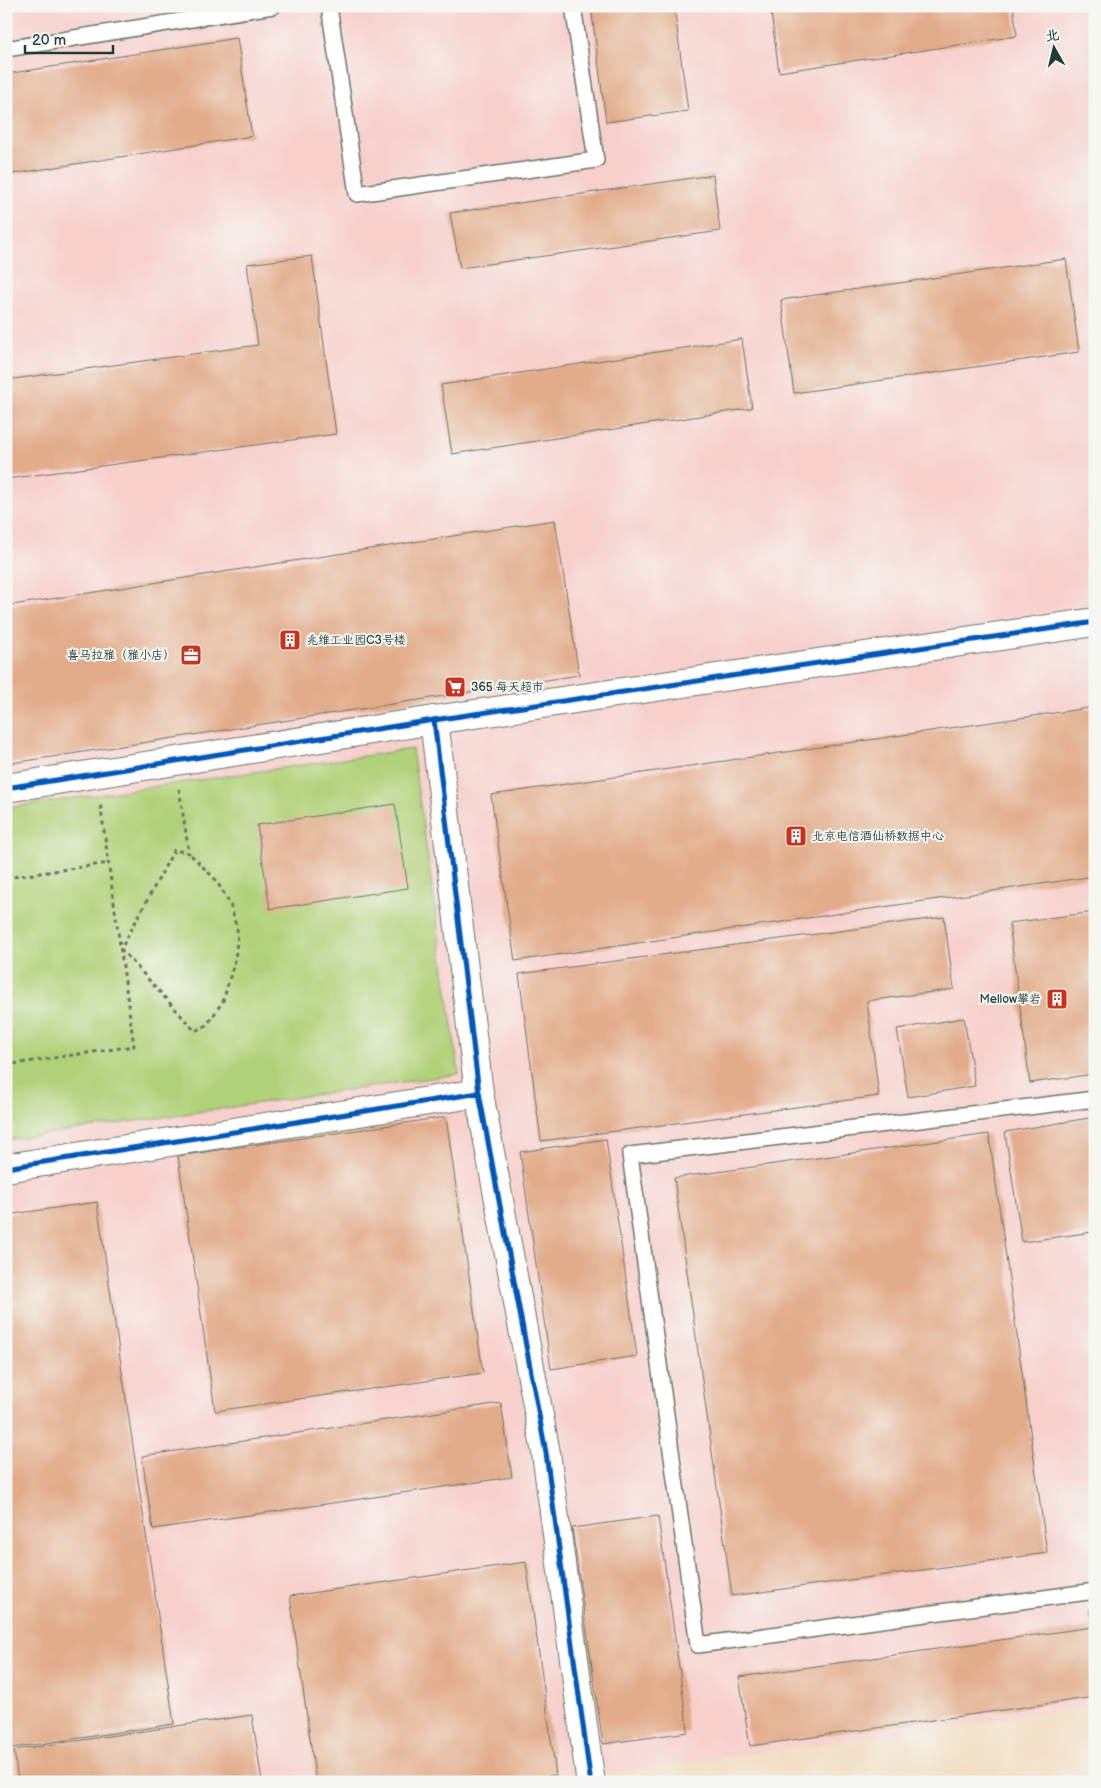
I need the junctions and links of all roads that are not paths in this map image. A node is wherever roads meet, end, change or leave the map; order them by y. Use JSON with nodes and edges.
{"nodes":[{"id":1,"x":273,"y":6,"type":"edge"},
{"id":2,"x":329,"y":6,"type":"edge"},
{"id":3,"x":573,"y":6,"type":"edge"},
{"id":4,"x":6,"y":49,"type":"edge"},
{"id":5,"x":1095,"y":622,"type":"edge"},
{"id":6,"x":434,"y":720,"type":"junction"},
{"id":7,"x":6,"y":788,"type":"edge"},
{"id":8,"x":479,"y":1093,"type":"junction"},
{"id":9,"x":1095,"y":1099,"type":"edge"},
{"id":10,"x":6,"y":1168,"type":"edge"},
{"id":11,"x":1095,"y":1591,"type":"edge"},
{"id":12,"x":590,"y":1777,"type":"dead end"}],
"edges":[{"from":1,"to":4,"type":"lane"},
{"from":2,"to":3,"type":"lane"},
{"from":5,"to":6,"type":"street"},
{"from":6,"to":7,"type":"street"},
{"from":6,"to":8,"type":"street"},
{"from":8,"to":10,"type":"street"},
{"from":8,"to":12,"type":"street"},
{"from":9,"to":11,"type":"lane"}]}
